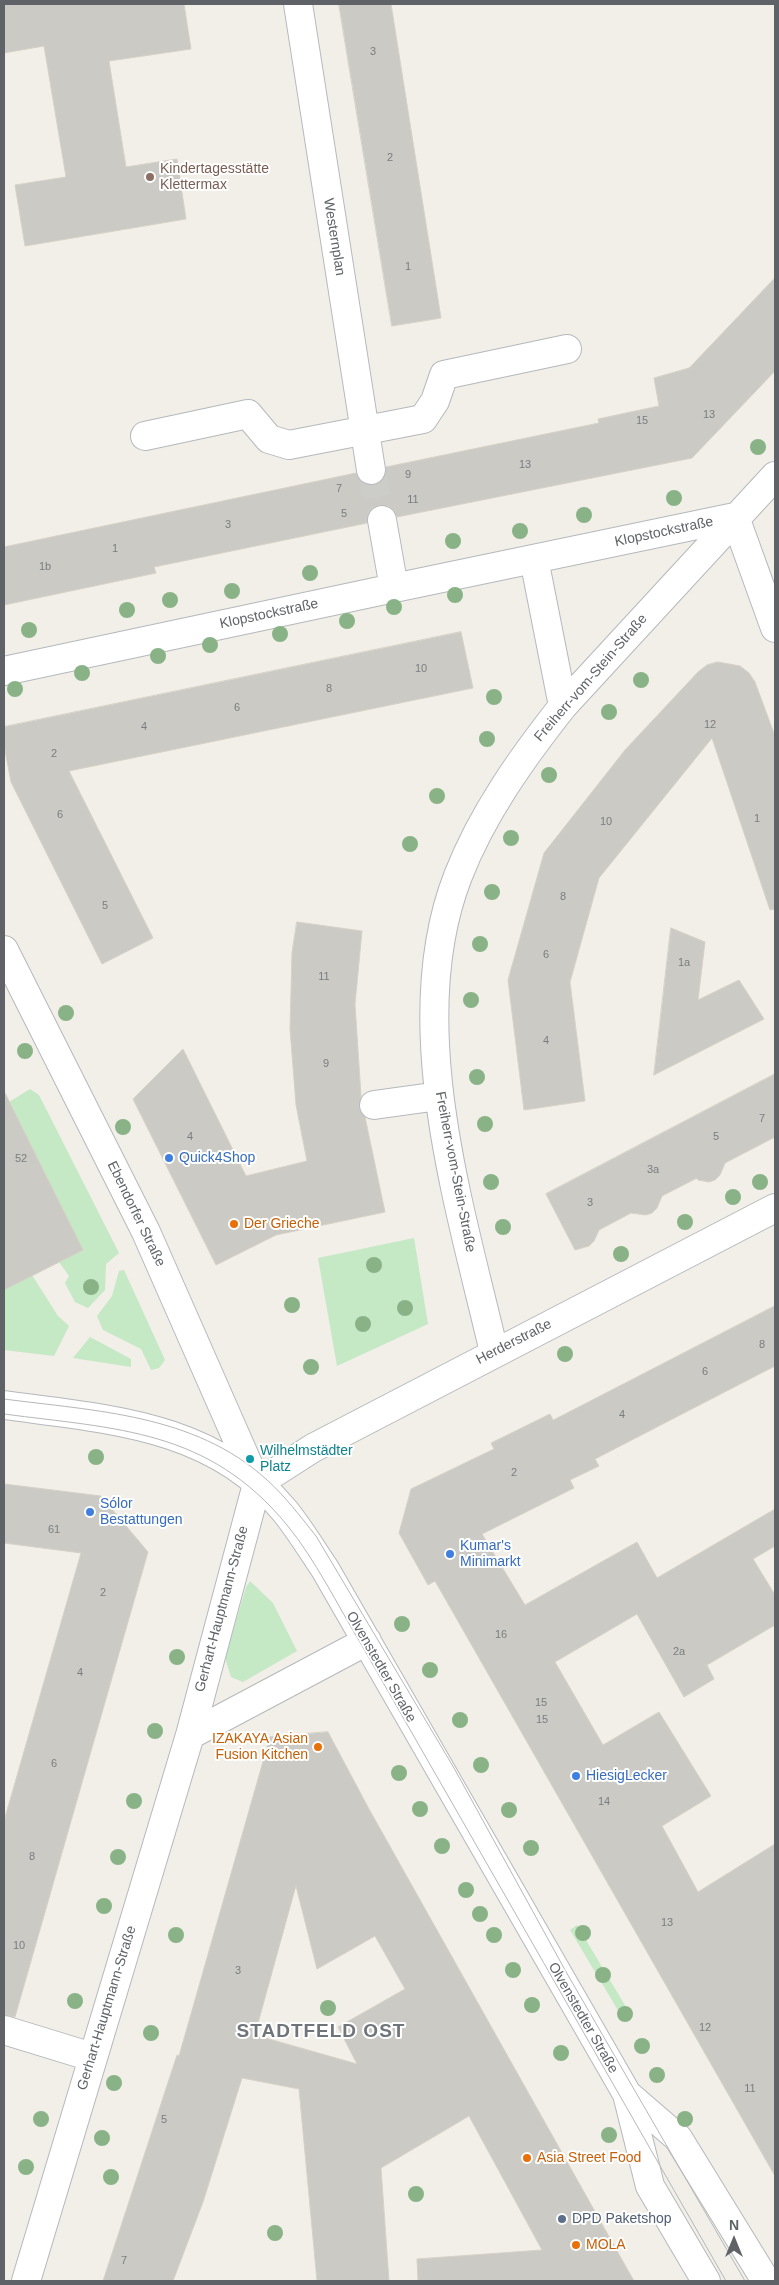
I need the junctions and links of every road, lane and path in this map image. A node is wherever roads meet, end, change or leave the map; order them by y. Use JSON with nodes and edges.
{"nodes":[{"id":1,"x":298,"y":4,"type":"edge"},
{"id":2,"x":567,"y":349,"type":"dead end"},
{"id":3,"x":365,"y":430,"type":"junction"},
{"id":4,"x":145,"y":436,"type":"dead end"},
{"id":5,"x":371,"y":470,"type":"tunnel mouth"},
{"id":6,"x":775,"y":476,"type":"edge"},
{"id":7,"x":736,"y":517,"type":"junction"},
{"id":8,"x":382,"y":520,"type":"tunnel mouth"},
{"id":9,"x":534,"y":559,"type":"junction"},
{"id":10,"x":394,"y":588,"type":"junction"},
{"id":11,"x":775,"y":628,"type":"edge"},
{"id":12,"x":4,"y":671,"type":"edge"},
{"id":13,"x":563,"y":706,"type":"junction"},
{"id":14,"x":4,"y":950,"type":"edge"},
{"id":15,"x":440,"y":1096,"type":"junction"},
{"id":16,"x":374,"y":1105,"type":"dead end"},
{"id":17,"x":775,"y":1208,"type":"edge"},
{"id":18,"x":494,"y":1352,"type":"junction"},
{"id":19,"x":4,"y":1405,"type":"edge"},
{"id":20,"x":257,"y":1484,"type":"junction"},
{"id":21,"x":367,"y":1641,"type":"junction"},
{"id":22,"x":190,"y":1735,"type":"junction"},
{"id":23,"x":4,"y":2030,"type":"edge"},
{"id":24,"x":92,"y":2057,"type":"junction"},
{"id":25,"x":627,"y":2094,"type":"junction"},
{"id":26,"x":26,"y":2281,"type":"edge"},
{"id":27,"x":706,"y":2281,"type":"edge"},
{"id":28,"x":766,"y":2281,"type":"edge"}],
"edges":[{"from":1,"to":3,"type":"street","name":"Westernplan"},
{"from":2,"to":3,"type":"street"},
{"from":3,"to":4,"type":"street"},
{"from":3,"to":5,"type":"street","name":"Westernplan"},
{"from":6,"to":7,"type":"street","name":"Freiherr-vom-Stein-Straße"},
{"from":7,"to":9,"type":"street","name":"Klopstockstraße"},
{"from":7,"to":11,"type":"street"},
{"from":7,"to":13,"type":"street","name":"Freiherr-vom-Stein-Straße"},
{"from":8,"to":10,"type":"street"},
{"from":9,"to":10,"type":"street","name":"Klopstockstraße"},
{"from":9,"to":13,"type":"street"},
{"from":10,"to":12,"type":"street","name":"Klopstockstraße"},
{"from":13,"to":15,"type":"street","name":"Freiherr-vom-Stein-Straße"},
{"from":14,"to":20,"type":"street","name":"Ebendorfer Straße"},
{"from":15,"to":16,"type":"street"},
{"from":15,"to":18,"type":"street","name":"Freiherr-vom-Stein-Straße"},
{"from":17,"to":18,"type":"street","name":"Herderstraße"},
{"from":18,"to":20,"type":"street","name":"Herderstraße"},
{"from":19,"to":20,"type":"street","name":"Olvenstedter Straße"},
{"from":20,"to":21,"type":"street","name":"Olvenstedter Straße"},
{"from":20,"to":22,"type":"street","name":"Gerhart-Hauptmann-Straße"},
{"from":21,"to":22,"type":"street"},
{"from":21,"to":25,"type":"street","name":"Olvenstedter Straße"},
{"from":22,"to":24,"type":"street","name":"Gerhart-Hauptmann-Straße"},
{"from":23,"to":24,"type":"street"},
{"from":24,"to":26,"type":"street","name":"Gerhart-Hauptmann-Straße"},
{"from":25,"to":27,"type":"street","name":"Olvenstedter Straße"},
{"from":25,"to":28,"type":"street","name":"Olvenstedter Straße"}]}
